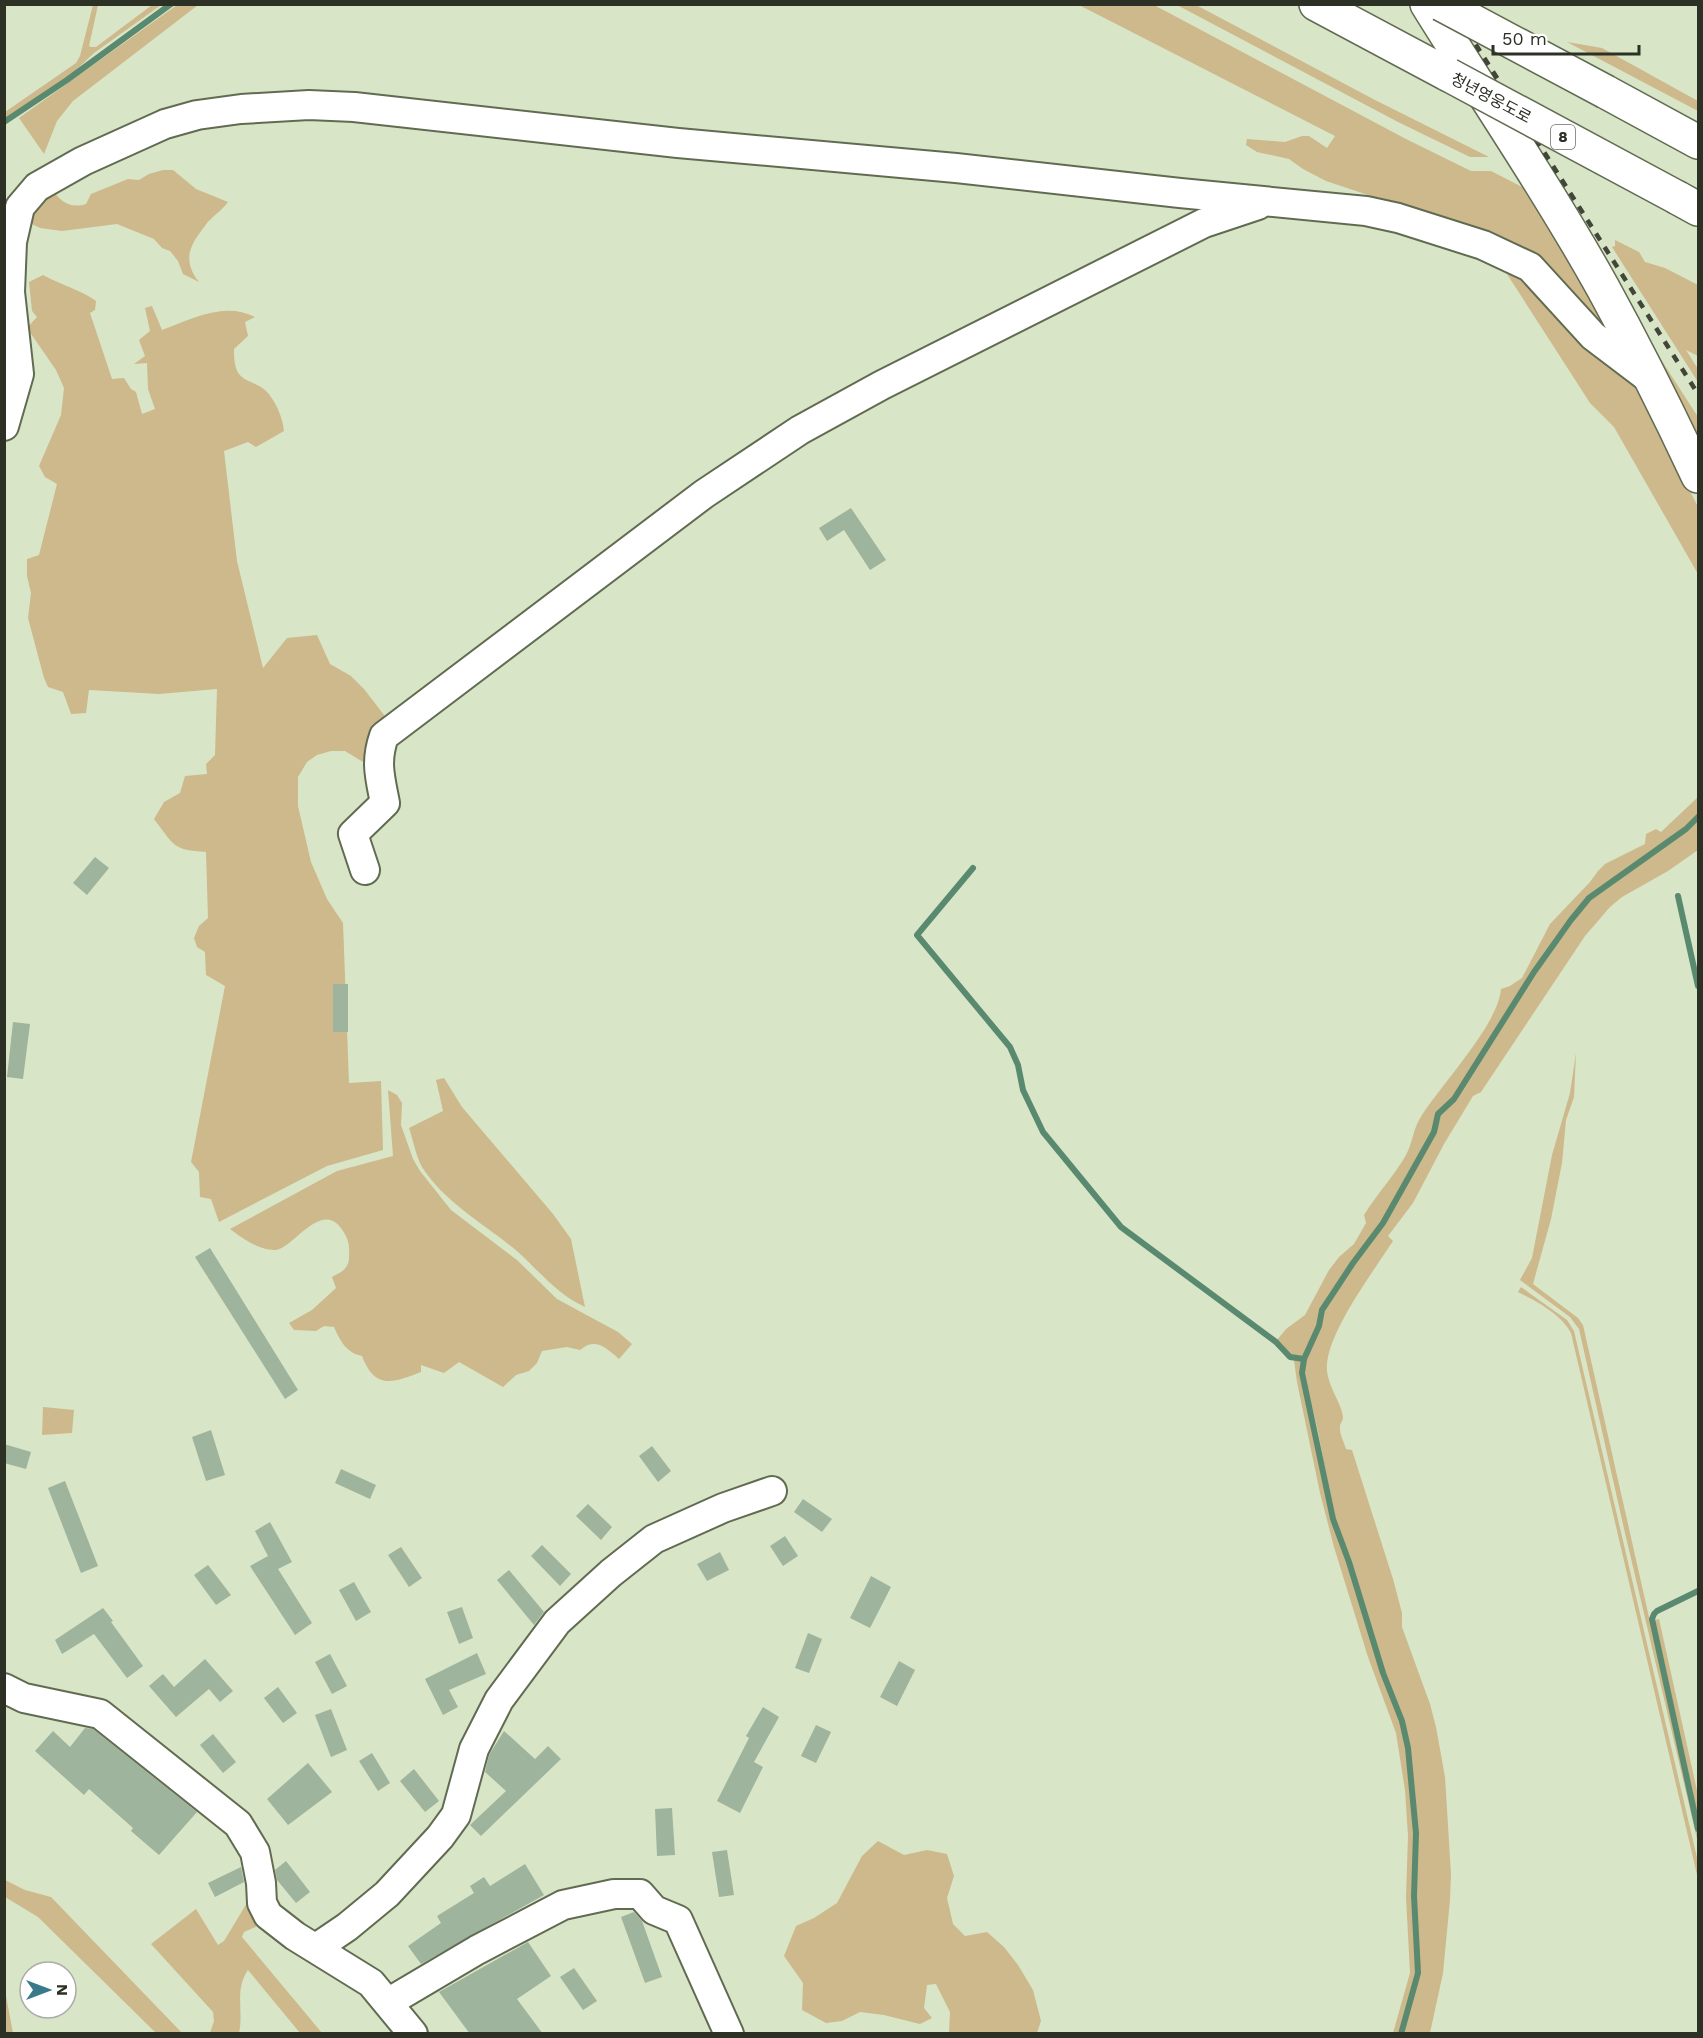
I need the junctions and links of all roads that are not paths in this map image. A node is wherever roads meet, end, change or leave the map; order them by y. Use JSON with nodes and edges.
{"nodes":[{"id":1,"x":1316,"y":4,"type":"edge"},
{"id":2,"x":1427,"y":4,"type":"edge"},
{"id":3,"x":1442,"y":4,"type":"edge"},
{"id":4,"x":1698,"y":142,"type":"edge"},
{"id":5,"x":1268,"y":201,"type":"junction"},
{"id":6,"x":1688,"y":203,"type":"edge"},
{"id":7,"x":1653,"y":381,"type":"junction"},
{"id":8,"x":4,"y":426,"type":"edge"},
{"id":9,"x":1698,"y":476,"type":"edge"},
{"id":10,"x":365,"y":870,"type":"dead end"},
{"id":11,"x":772,"y":1491,"type":"dead end"},
{"id":12,"x":4,"y":1688,"type":"edge"},
{"id":13,"x":316,"y":1948,"type":"junction"},
{"id":14,"x":389,"y":2002,"type":"junction"},
{"id":15,"x":413,"y":2034,"type":"edge"},
{"id":16,"x":729,"y":2034,"type":"edge"}],
"edges":[{"from":1,"to":6,"type":"main road","name":"청년영웅도로","number":"8","bridge":true},
{"from":2,"to":7,"type":"main road"},
{"from":3,"to":4,"type":"main road","bridge":true},
{"from":5,"to":7,"type":"street"},
{"from":5,"to":8,"type":"street"},
{"from":5,"to":10,"type":"street"},
{"from":7,"to":9,"type":"main road"},
{"from":11,"to":13,"type":"street"},
{"from":12,"to":13,"type":"street"},
{"from":13,"to":14,"type":"street"},
{"from":14,"to":15,"type":"street"},
{"from":14,"to":16,"type":"street"}]}
